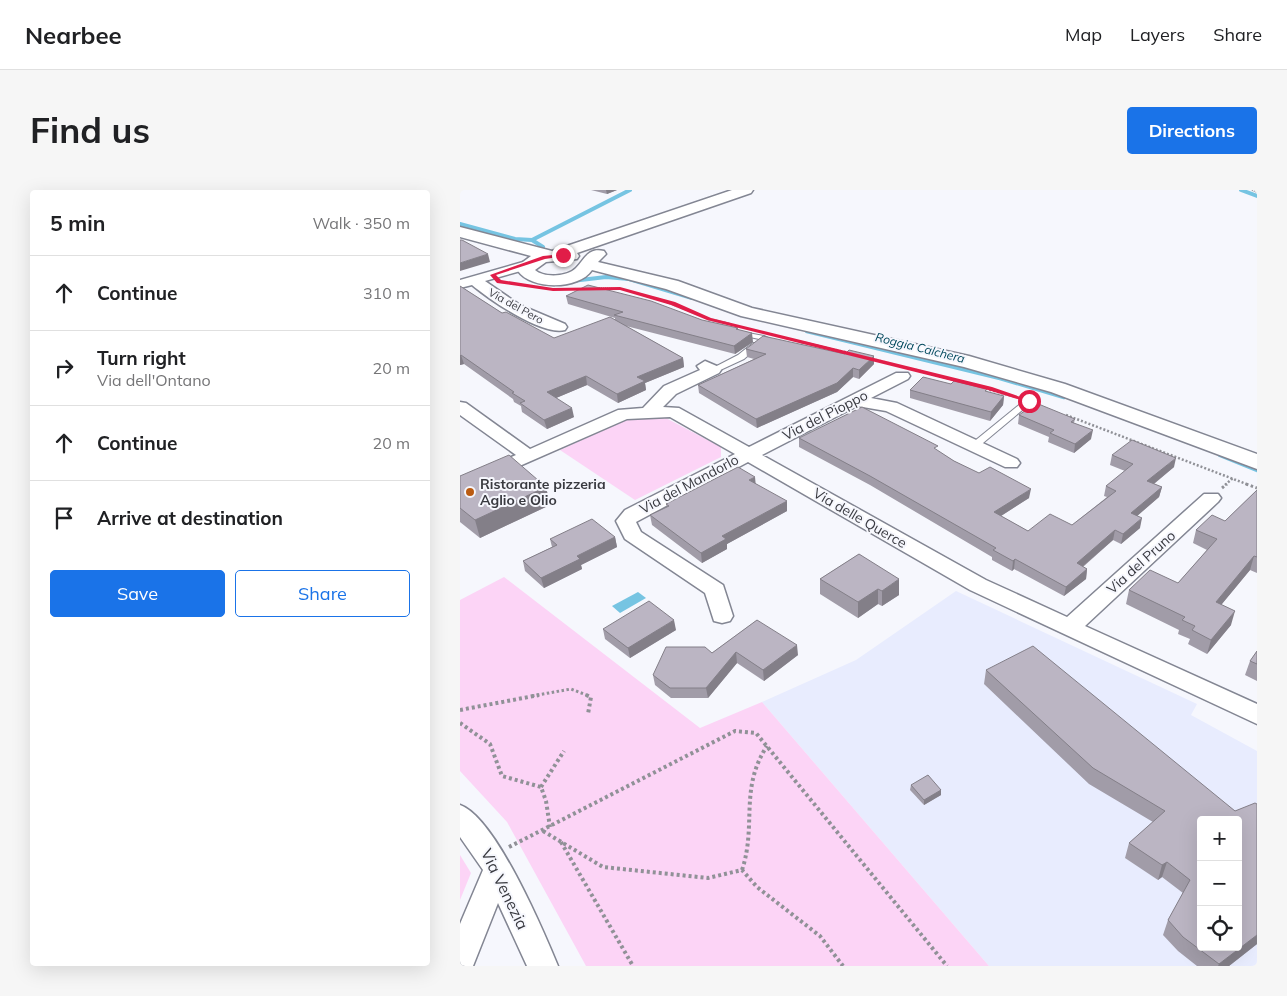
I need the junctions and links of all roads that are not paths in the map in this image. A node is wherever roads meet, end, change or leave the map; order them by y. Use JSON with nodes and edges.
{"nodes":[{"id":1,"x":746,"y":190,"type":"edge"},
{"id":2,"x":460,"y":232,"type":"edge"},
{"id":3,"x":614,"y":236,"type":"junction"},
{"id":4,"x":513,"y":248,"type":"junction"},
{"id":5,"x":600,"y":252,"type":"junction"},
{"id":6,"x":552,"y":256,"type":"junction"},
{"id":7,"x":583,"y":267,"type":"junction"},
{"id":8,"x":531,"y":268,"type":"junction"},
{"id":9,"x":625,"y":278,"type":"junction"},
{"id":10,"x":475,"y":280,"type":"junction"},
{"id":11,"x":460,"y":284,"type":"edge"},
{"id":12,"x":560,"y":327,"type":"dead end"},
{"id":13,"x":728,"y":330,"type":"edge"},
{"id":14,"x":764,"y":338,"type":"junction"},
{"id":15,"x":773,"y":341,"type":"edge"},
{"id":16,"x":709,"y":368,"type":"joint"},
{"id":17,"x":904,"y":370,"type":"road end"},
{"id":18,"x":854,"y":400,"type":"junction"},
{"id":19,"x":1021,"y":403,"type":"road end"},
{"id":20,"x":460,"y":408,"type":"edge"},
{"id":21,"x":650,"y":411,"type":"junction"},
{"id":22,"x":974,"y":446,"type":"junction"},
{"id":23,"x":747,"y":454,"type":"junction"},
{"id":24,"x":529,"y":456,"type":"junction"},
{"id":25,"x":1257,"y":462,"type":"edge"},
{"id":26,"x":1011,"y":463,"type":"dead end"},
{"id":27,"x":460,"y":486,"type":"edge"},
{"id":28,"x":1211,"y":498,"type":"dead end"},
{"id":29,"x":722,"y":616,"type":"dead end"},
{"id":30,"x":1071,"y":626,"type":"junction"},
{"id":31,"x":1257,"y":715,"type":"edge"},
{"id":32,"x":460,"y":816,"type":"edge"},
{"id":33,"x":494,"y":863,"type":"junction"},
{"id":34,"x":460,"y":960,"type":"edge"},
{"id":35,"x":543,"y":966,"type":"edge"}],
"edges":[{"from":1,"to":3,"type":"street"},
{"from":2,"to":4,"type":"street"},
{"from":3,"to":5,"type":"street"},
{"from":3,"to":6,"type":"street"},
{"from":4,"to":6,"type":"street"},
{"from":4,"to":8,"type":"street"},
{"from":5,"to":7,"type":"street"},
{"from":5,"to":9,"type":"street"},
{"from":6,"to":7,"type":"street"},
{"from":6,"to":8,"type":"street"},
{"from":7,"to":8,"type":"street"},
{"from":7,"to":9,"type":"street"},
{"from":8,"to":10,"type":"street"},
{"from":9,"to":25,"type":"street"},
{"from":10,"to":11,"type":"street"},
{"from":10,"to":12,"type":"street","name":"Via del Pero"},
{"from":13,"to":14,"type":"lane"},
{"from":14,"to":15,"type":"lane"},
{"from":14,"to":16,"type":"lane"},
{"from":16,"to":21,"type":"street"},
{"from":17,"to":18,"type":"street","name":"Via del Pioppo"},
{"from":18,"to":22,"type":"street"},
{"from":18,"to":23,"type":"street","name":"Via del Pioppo"},
{"from":19,"to":22,"type":"lane"},
{"from":20,"to":24,"type":"street"},
{"from":21,"to":23,"type":"street","name":"Via delle Querce"},
{"from":21,"to":24,"type":"street","name":"Via delle Querce"},
{"from":22,"to":26,"type":"street"},
{"from":23,"to":29,"type":"street","name":"Via del Mandorlo"},
{"from":23,"to":30,"type":"street","name":"Via delle Querce"},
{"from":24,"to":27,"type":"street","name":"Via delle Querce"},
{"from":28,"to":30,"type":"street","name":"Via del Pruno"},
{"from":30,"to":31,"type":"street","name":"Via delle Querce"},
{"from":32,"to":33,"type":"street","name":"Via Venezia"},
{"from":33,"to":34,"type":"street"},
{"from":33,"to":35,"type":"street","name":"Via Venezia"}]}
